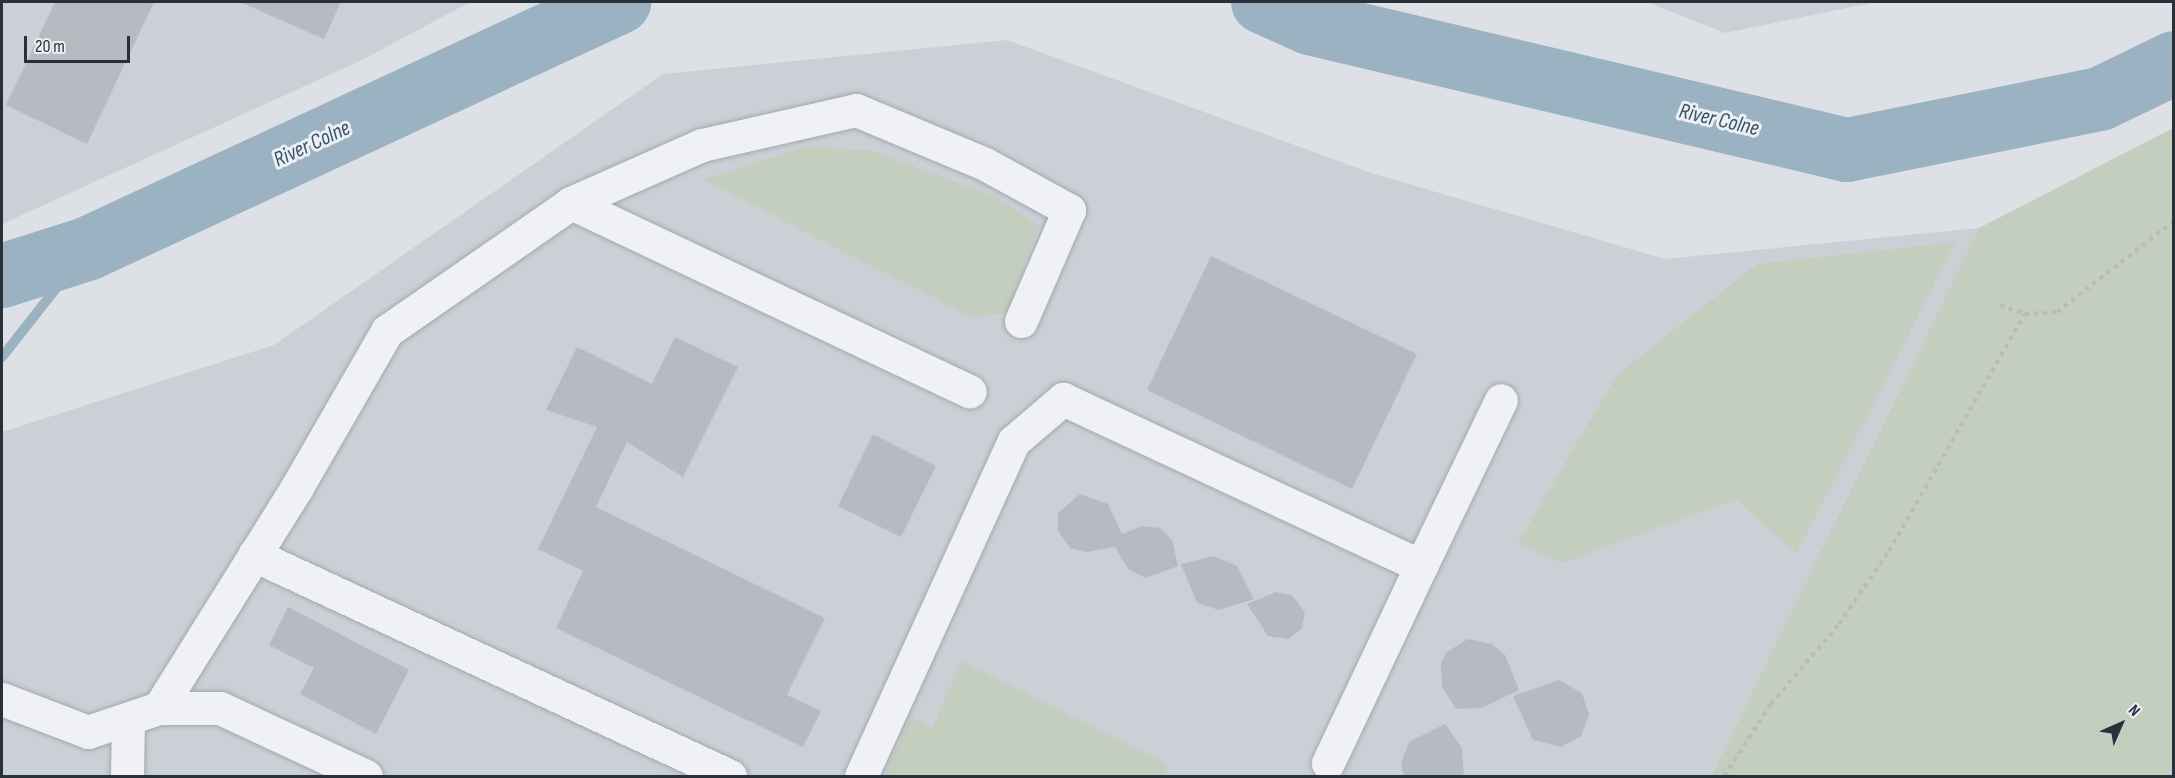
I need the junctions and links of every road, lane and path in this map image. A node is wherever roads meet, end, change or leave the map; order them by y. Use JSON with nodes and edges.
{"nodes":[{"id":1,"x":571,"y":203,"type":"junction"},
{"id":2,"x":2174,"y":220,"type":"edge"},
{"id":3,"x":2000,"y":305,"type":"dead end"},
{"id":4,"x":2025,"y":314,"type":"junction"},
{"id":5,"x":1021,"y":321,"type":"dead end"},
{"id":6,"x":970,"y":392,"type":"dead end"},
{"id":7,"x":1501,"y":400,"type":"dead end"},
{"id":8,"x":254,"y":555,"type":"junction"},
{"id":9,"x":1421,"y":566,"type":"junction"},
{"id":10,"x":2,"y":699,"type":"edge"},
{"id":11,"x":159,"y":708,"type":"junction"},
{"id":12,"x":128,"y":719,"type":"junction"},
{"id":13,"x":1328,"y":763,"type":"dead end"},
{"id":14,"x":127,"y":777,"type":"edge"},
{"id":15,"x":366,"y":777,"type":"edge"},
{"id":16,"x":730,"y":777,"type":"edge"},
{"id":17,"x":861,"y":777,"type":"edge"},
{"id":18,"x":1724,"y":777,"type":"edge"}],
"edges":[{"from":1,"to":5,"type":"lane"},
{"from":1,"to":6,"type":"lane"},
{"from":1,"to":8,"type":"lane"},
{"from":2,"to":4,"type":"path"},
{"from":3,"to":4,"type":"path"},
{"from":4,"to":18,"type":"path"},
{"from":7,"to":9,"type":"lane"},
{"from":8,"to":11,"type":"lane"},
{"from":8,"to":16,"type":"lane"},
{"from":9,"to":13,"type":"lane"},
{"from":9,"to":17,"type":"lane"},
{"from":10,"to":12,"type":"lane"},
{"from":11,"to":12,"type":"lane"},
{"from":11,"to":15,"type":"lane"},
{"from":12,"to":14,"type":"lane"}]}
